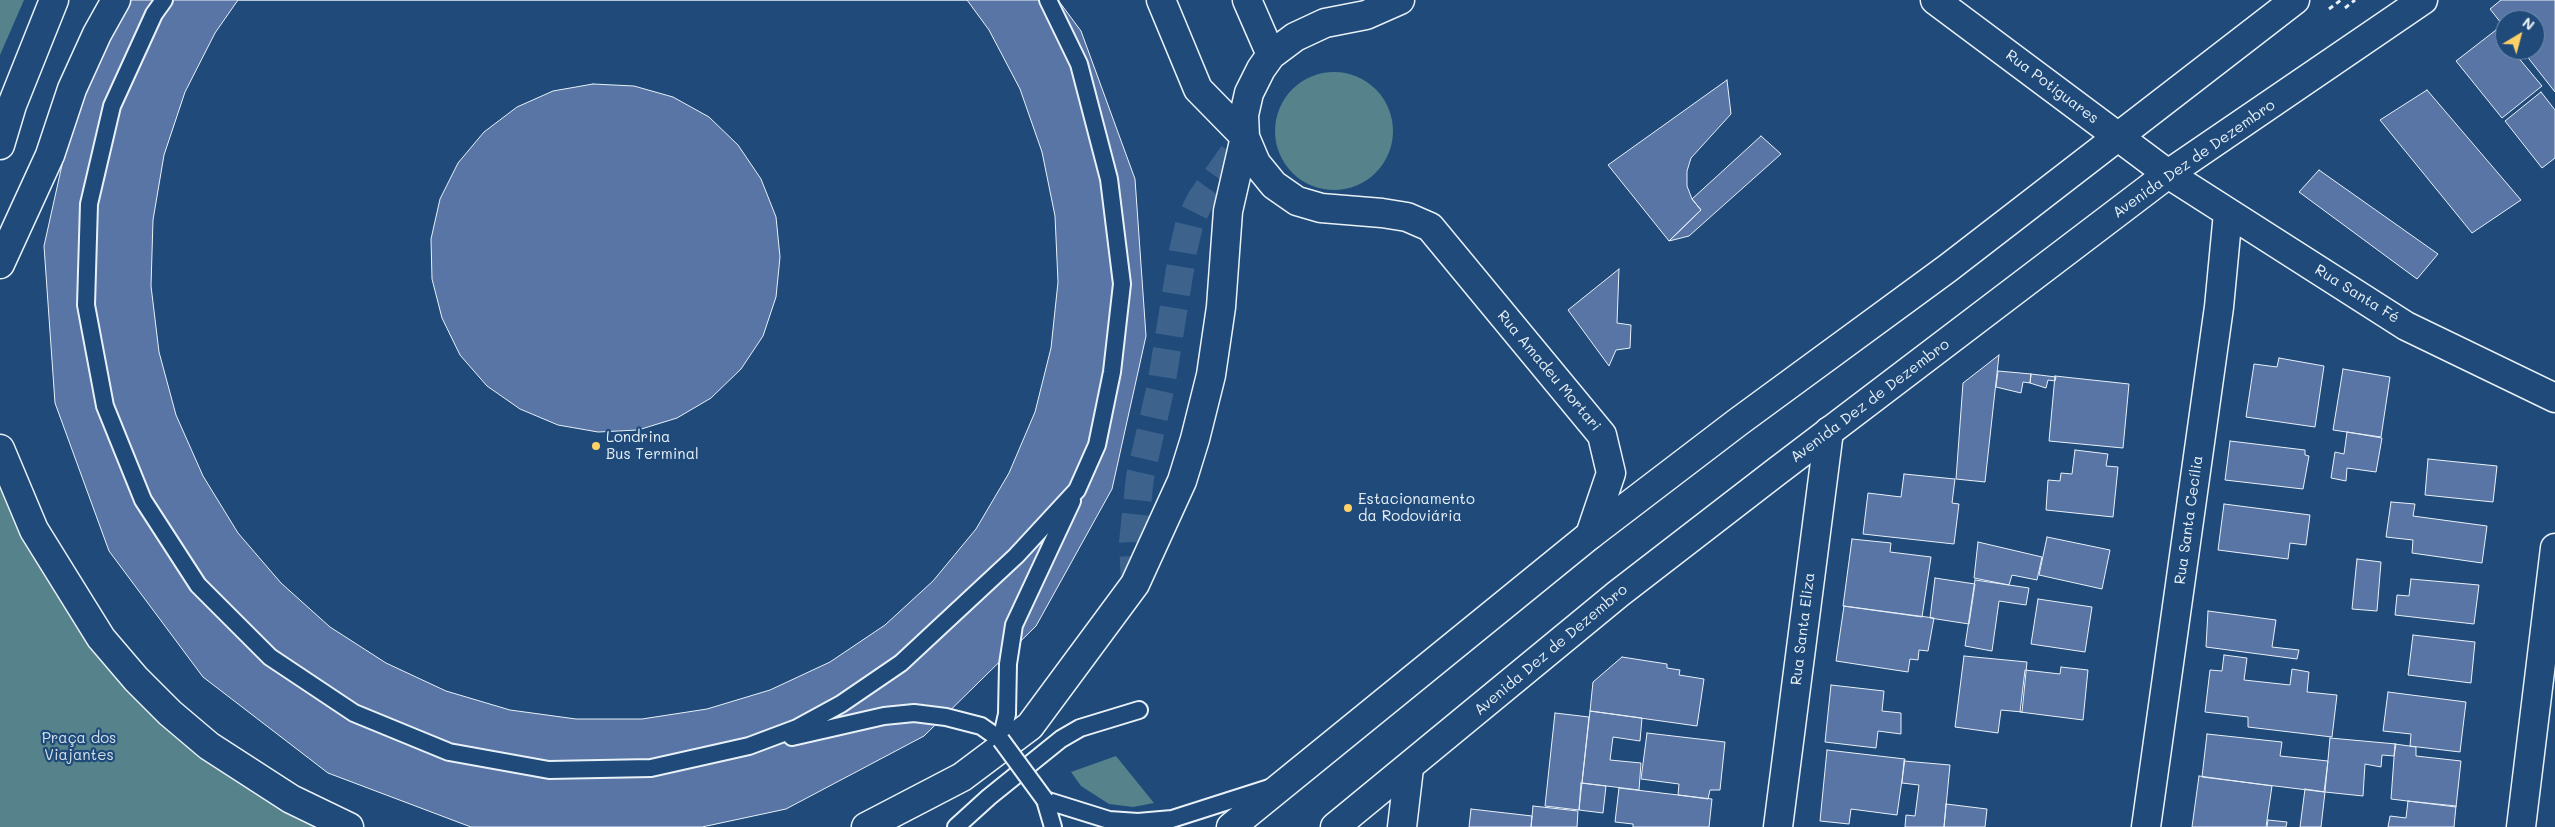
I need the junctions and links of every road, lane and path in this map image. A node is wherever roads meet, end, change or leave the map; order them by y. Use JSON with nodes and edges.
{"nodes":[{"id":1,"x":54,"y":0,"type":"edge"},
{"id":2,"x":116,"y":0,"type":"edge"},
{"id":3,"x":164,"y":0,"type":"edge"},
{"id":4,"x":1048,"y":0,"type":"edge"},
{"id":5,"x":1161,"y":0,"type":"edge"},
{"id":6,"x":1247,"y":0,"type":"edge"},
{"id":7,"x":1400,"y":0,"type":"edge"},
{"id":8,"x":1935,"y":0,"type":"edge"},
{"id":9,"x":2294,"y":0,"type":"edge"},
{"id":10,"x":2423,"y":0,"type":"edge"},
{"id":11,"x":1272,"y":56,"type":"junction"},
{"id":12,"x":2118,"y":136,"type":"junction"},
{"id":13,"x":1245,"y":137,"type":"junction"},
{"id":14,"x":0,"y":145,"type":"edge"},
{"id":15,"x":2168,"y":174,"type":"junction"},
{"id":16,"x":2228,"y":213,"type":"junction"},
{"id":17,"x":0,"y":264,"type":"edge"},
{"id":18,"x":2555,"y":398,"type":"edge"},
{"id":19,"x":1829,"y":431,"type":"junction"},
{"id":20,"x":0,"y":449,"type":"edge"},
{"id":21,"x":1077,"y":490,"type":"junction"},
{"id":22,"x":1590,"y":535,"type":"junction"},
{"id":23,"x":2555,"y":548,"type":"edge"},
{"id":24,"x":1138,"y":710,"type":"dead end"},
{"id":25,"x":1001,"y":740,"type":"junction"},
{"id":26,"x":749,"y":746,"type":"junction"},
{"id":27,"x":1409,"y":768,"type":"junction"},
{"id":28,"x":1288,"y":782,"type":"junction"},
{"id":29,"x":1045,"y":800,"type":"junction"},
{"id":30,"x":349,"y":827,"type":"edge"},
{"id":31,"x":866,"y":827,"type":"edge"},
{"id":32,"x":956,"y":827,"type":"edge"},
{"id":33,"x":1053,"y":827,"type":"edge"},
{"id":34,"x":1231,"y":827,"type":"edge"},
{"id":35,"x":1336,"y":827,"type":"edge"},
{"id":36,"x":1402,"y":827,"type":"edge"},
{"id":37,"x":1778,"y":827,"type":"edge"},
{"id":38,"x":2146,"y":827,"type":"edge"},
{"id":39,"x":2521,"y":827,"type":"edge"}],
"edges":[{"from":1,"to":14,"type":"main road"},
{"from":2,"to":17,"type":"main road"},
{"from":3,"to":26,"type":"lane"},
{"from":4,"to":21,"type":"lane"},
{"from":5,"to":13,"type":"main road"},
{"from":6,"to":11,"type":"main road"},
{"from":7,"to":11,"type":"main road"},
{"from":8,"to":12,"type":"main road","name":"Rua Potiguares"},
{"from":9,"to":12,"type":"main road"},
{"from":10,"to":15,"type":"main road","name":"Avenida Dez de Dezembro"},
{"from":11,"to":13,"type":"main road"},
{"from":12,"to":15,"type":"main road","name":"Rua Potiguares"},
{"from":12,"to":22,"type":"main road"},
{"from":13,"to":22,"type":"main road","name":"Rua Amadeu Mortari"},
{"from":13,"to":31,"type":"main road"},
{"from":15,"to":16,"type":"main road","name":"Rua Santa Fé"},
{"from":15,"to":19,"type":"main road","name":"Avenida Dez de Dezembro"},
{"from":16,"to":18,"type":"main road","name":"Rua Santa Fé"},
{"from":16,"to":38,"type":"main road","name":"Rua Santa Cecília"},
{"from":19,"to":27,"type":"main road","name":"Avenida Dez de Dezembro"},
{"from":19,"to":37,"type":"main road","name":"Rua Santa Eliza"},
{"from":20,"to":30,"type":"main road"},
{"from":21,"to":25,"type":"lane"},
{"from":21,"to":26,"type":"lane"},
{"from":22,"to":28,"type":"main road"},
{"from":23,"to":39,"type":"main road"},
{"from":24,"to":32,"type":"lane"},
{"from":25,"to":26,"type":"lane"},
{"from":25,"to":29,"type":"lane","bridge":true},
{"from":27,"to":35,"type":"main road","name":"Avenida Dez de Dezembro"},
{"from":27,"to":36,"type":"main road"},
{"from":28,"to":29,"type":"lane"},
{"from":28,"to":34,"type":"main road"},
{"from":29,"to":33,"type":"lane"}]}
